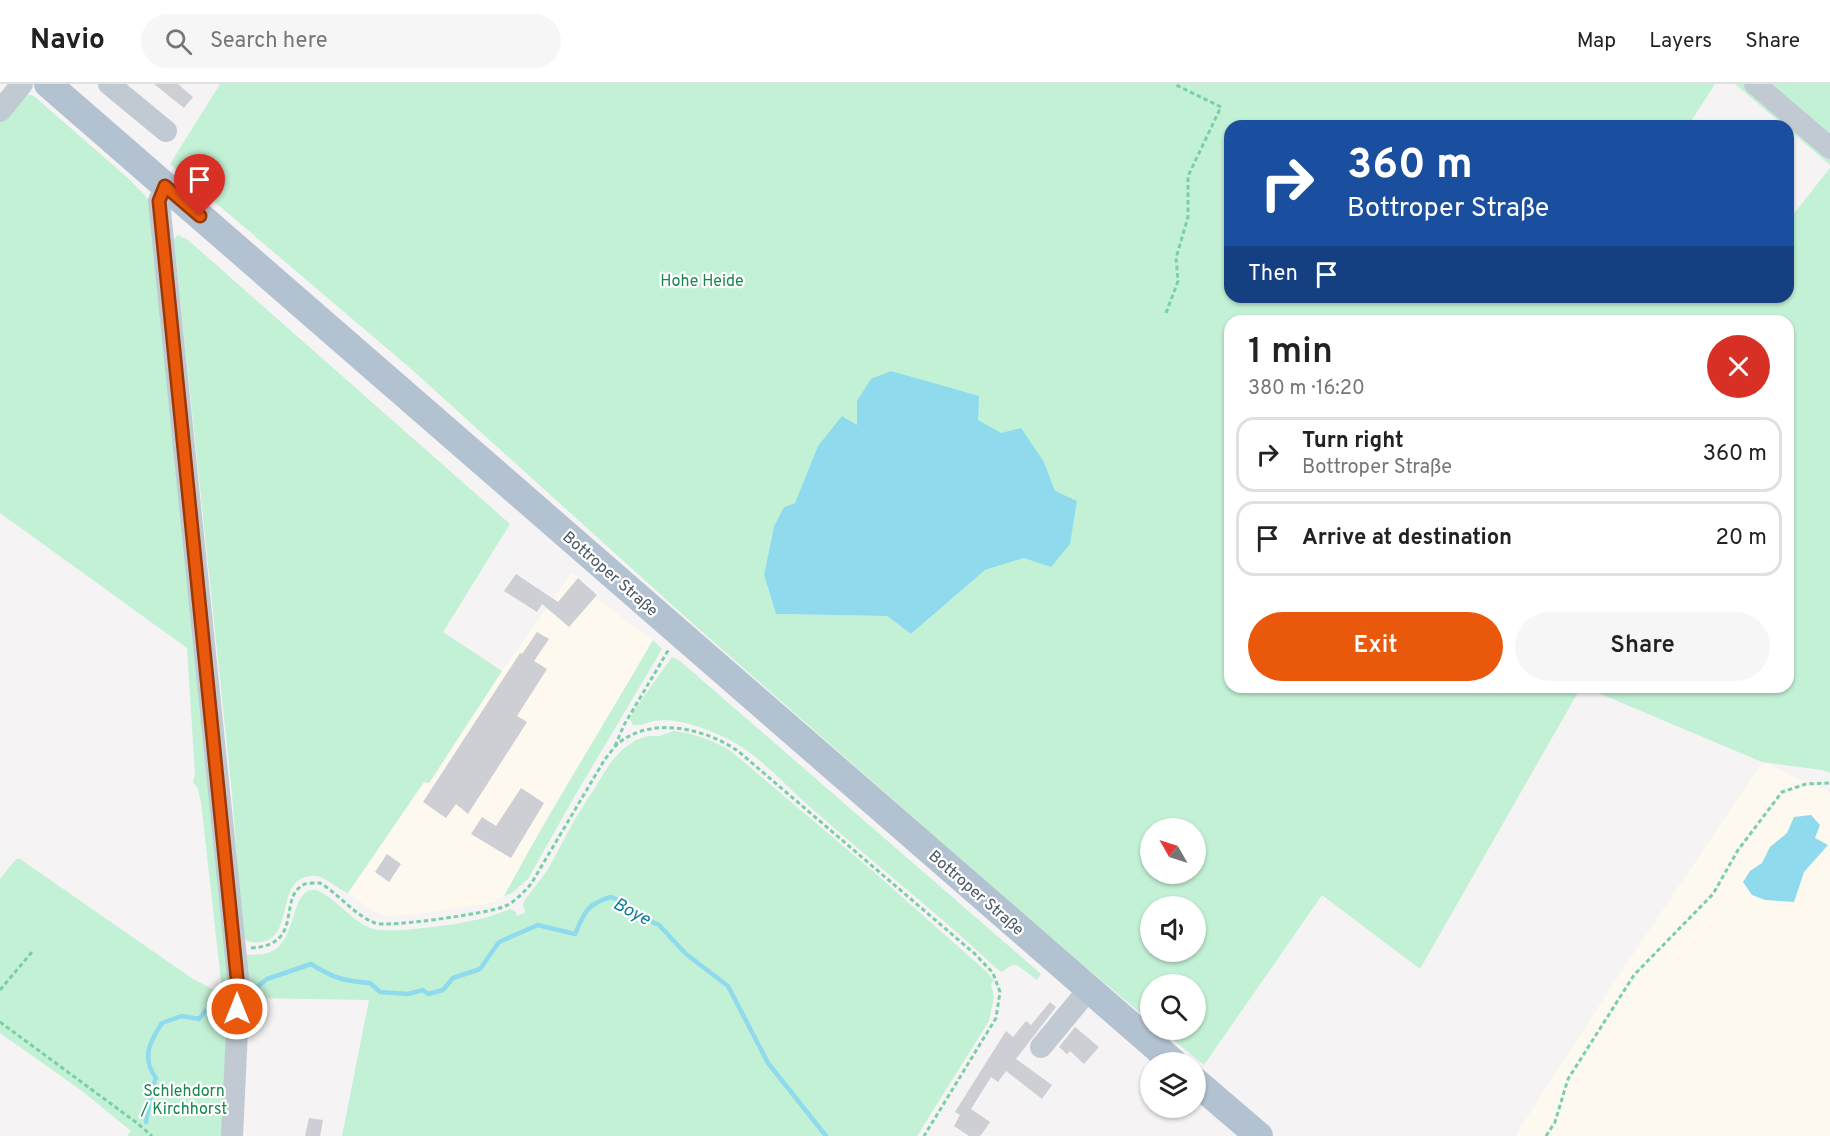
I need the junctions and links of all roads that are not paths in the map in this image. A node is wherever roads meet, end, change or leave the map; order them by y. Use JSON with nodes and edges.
{"nodes":[{"id":1,"x":22,"y":84,"type":"edge"},
{"id":2,"x":48,"y":84,"type":"edge"},
{"id":3,"x":110,"y":84,"type":"edge"},
{"id":4,"x":1755,"y":84,"type":"edge"},
{"id":5,"x":0,"y":111,"type":"edge"},
{"id":6,"x":166,"y":130,"type":"dead end"},
{"id":7,"x":1830,"y":148,"type":"edge"},
{"id":8,"x":165,"y":186,"type":"junction"},
{"id":9,"x":1089,"y":989,"type":"junction"},
{"id":10,"x":1041,"y":1047,"type":"dead end"},
{"id":11,"x":1161,"y":1052,"type":"edge"},
{"id":12,"x":1206,"y":1091,"type":"edge"},
{"id":13,"x":232,"y":1136,"type":"edge"},
{"id":14,"x":1259,"y":1136,"type":"edge"}],
"edges":[{"from":1,"to":5,"type":"street"},
{"from":2,"to":8,"type":"main road","name":"Bottroper Straße"},
{"from":3,"to":6,"type":"street"},
{"from":4,"to":7,"type":"street"},
{"from":8,"to":9,"type":"main road","name":"Bottroper Straße"},
{"from":8,"to":13,"type":"street"},
{"from":9,"to":10,"type":"street"},
{"from":9,"to":11,"type":"main road","name":"Bottroper Straße"},
{"from":12,"to":14,"type":"main road"}]}
